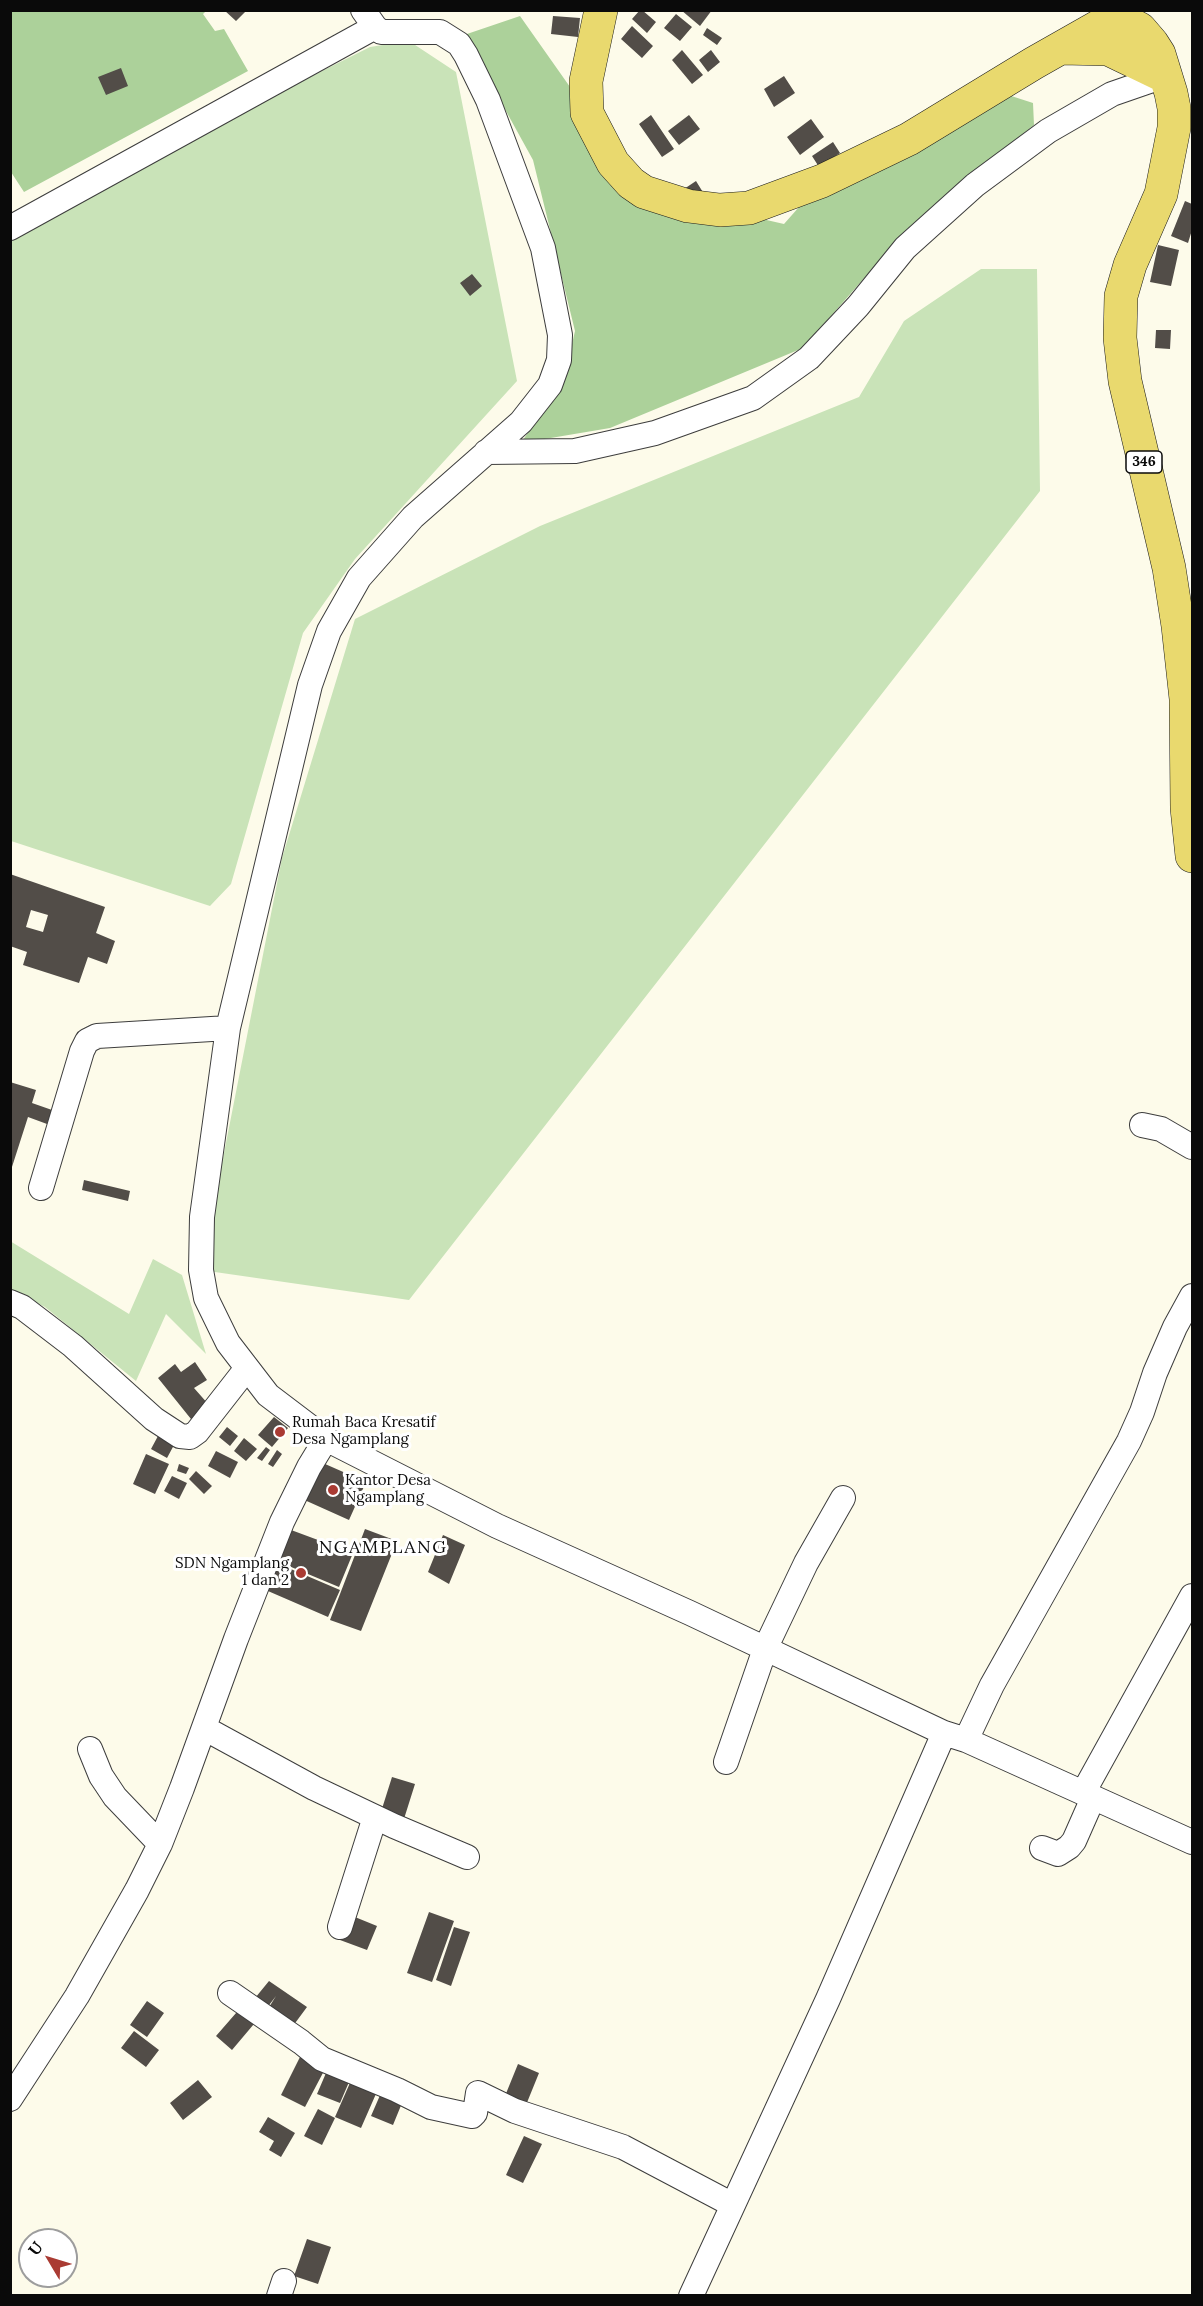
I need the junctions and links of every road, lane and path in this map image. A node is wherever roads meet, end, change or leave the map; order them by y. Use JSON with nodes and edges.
{"nodes":[{"id":1,"x":601,"y":10,"type":"edge"},
{"id":2,"x":369,"y":19,"type":"edge"},
{"id":3,"x":1164,"y":76,"type":"junction"},
{"id":4,"x":10,"y":228,"type":"edge"},
{"id":5,"x":486,"y":452,"type":"junction"},
{"id":6,"x":1192,"y":856,"type":"edge"},
{"id":7,"x":228,"y":1028,"type":"junction"},
{"id":8,"x":1142,"y":1125,"type":"dead end"},
{"id":9,"x":1192,"y":1147,"type":"edge"},
{"id":10,"x":41,"y":1188,"type":"dead end"},
{"id":11,"x":1192,"y":1296,"type":"edge"},
{"id":12,"x":10,"y":1302,"type":"edge"},
{"id":13,"x":247,"y":1368,"type":"junction"},
{"id":14,"x":326,"y":1439,"type":"junction"},
{"id":15,"x":843,"y":1498,"type":"dead end"},
{"id":16,"x":1192,"y":1596,"type":"edge"},
{"id":17,"x":765,"y":1649,"type":"junction"},
{"id":18,"x":204,"y":1728,"type":"junction"},
{"id":19,"x":955,"y":1737,"type":"junction"},
{"id":20,"x":90,"y":1749,"type":"dead end"},
{"id":21,"x":726,"y":1762,"type":"dead end"},
{"id":22,"x":1088,"y":1795,"type":"junction"},
{"id":23,"x":375,"y":1817,"type":"junction"},
{"id":24,"x":1192,"y":1842,"type":"edge"},
{"id":25,"x":160,"y":1844,"type":"junction"},
{"id":26,"x":1041,"y":1848,"type":"dead end"},
{"id":27,"x":467,"y":1857,"type":"dead end"},
{"id":28,"x":340,"y":1927,"type":"dead end"},
{"id":29,"x":230,"y":1993,"type":"dead end"},
{"id":30,"x":10,"y":2099,"type":"edge"},
{"id":31,"x":733,"y":2205,"type":"junction"},
{"id":32,"x":691,"y":2295,"type":"edge"}],
"edges":[{"from":1,"to":3,"type":"main road"},
{"from":2,"to":4,"type":"street"},
{"from":2,"to":5,"type":"street"},
{"from":3,"to":5,"type":"street"},
{"from":3,"to":6,"type":"main road","number":"346"},
{"from":5,"to":7,"type":"street"},
{"from":7,"to":10,"type":"street"},
{"from":7,"to":13,"type":"street"},
{"from":8,"to":9,"type":"street"},
{"from":11,"to":19,"type":"street"},
{"from":12,"to":13,"type":"street"},
{"from":13,"to":14,"type":"street"},
{"from":14,"to":17,"type":"street"},
{"from":14,"to":18,"type":"street"},
{"from":15,"to":17,"type":"street"},
{"from":16,"to":22,"type":"street"},
{"from":17,"to":19,"type":"street"},
{"from":17,"to":21,"type":"street"},
{"from":18,"to":23,"type":"street"},
{"from":18,"to":25,"type":"street"},
{"from":19,"to":22,"type":"street"},
{"from":19,"to":31,"type":"street"},
{"from":20,"to":25,"type":"street"},
{"from":22,"to":24,"type":"street"},
{"from":22,"to":26,"type":"street"},
{"from":23,"to":27,"type":"street"},
{"from":23,"to":28,"type":"street"},
{"from":25,"to":30,"type":"street"},
{"from":29,"to":31,"type":"street"},
{"from":31,"to":32,"type":"street"}]}
